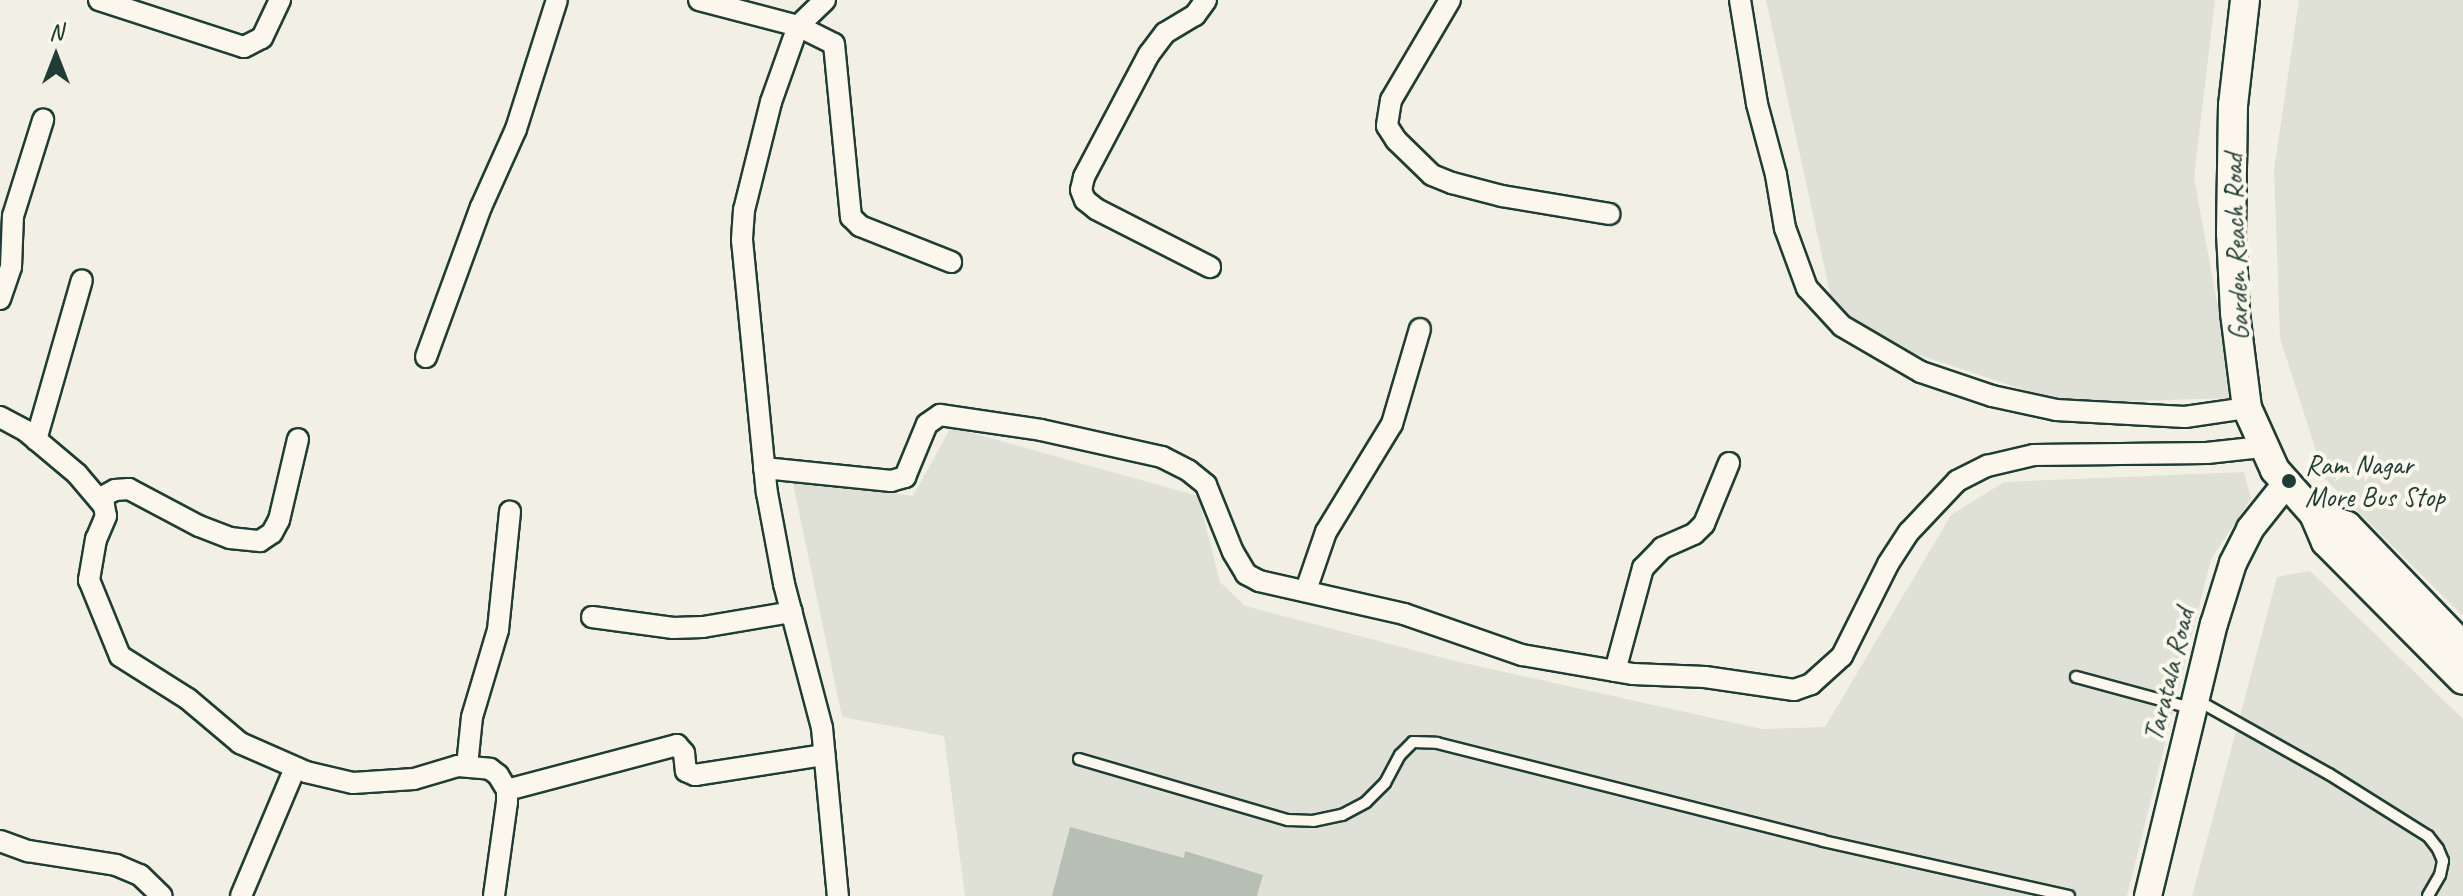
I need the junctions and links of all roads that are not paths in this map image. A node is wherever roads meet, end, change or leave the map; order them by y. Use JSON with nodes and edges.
{"nodes":[{"id":1,"x":99,"y":0,"type":"edge"},
{"id":2,"x":280,"y":0,"type":"edge"},
{"id":3,"x":557,"y":0,"type":"edge"},
{"id":4,"x":699,"y":0,"type":"edge"},
{"id":5,"x":825,"y":0,"type":"edge"},
{"id":6,"x":1206,"y":0,"type":"edge"},
{"id":7,"x":1450,"y":0,"type":"edge"},
{"id":8,"x":1740,"y":0,"type":"edge"},
{"id":9,"x":2245,"y":0,"type":"edge"},
{"id":10,"x":798,"y":26,"type":"junction"},
{"id":11,"x":43,"y":120,"type":"dead end"},
{"id":12,"x":1610,"y":214,"type":"dead end"},
{"id":13,"x":951,"y":262,"type":"dead end"},
{"id":14,"x":1210,"y":267,"type":"dead end"},
{"id":15,"x":82,"y":280,"type":"dead end"},
{"id":16,"x":0,"y":299,"type":"edge"},
{"id":17,"x":1420,"y":329,"type":"dead end"},
{"id":18,"x":426,"y":357,"type":"dead end"},
{"id":19,"x":2247,"y":408,"type":"junction"},
{"id":20,"x":0,"y":417,"type":"edge"},
{"id":21,"x":298,"y":439,"type":"dead end"},
{"id":22,"x":36,"y":440,"type":"junction"},
{"id":23,"x":2262,"y":447,"type":"junction"},
{"id":24,"x":1729,"y":463,"type":"dead end"},
{"id":25,"x":764,"y":468,"type":"junction"},
{"id":26,"x":2285,"y":485,"type":"junction"},
{"id":27,"x":100,"y":498,"type":"junction"},
{"id":28,"x":510,"y":512,"type":"dead end"},
{"id":29,"x":2314,"y":514,"type":"junction"},
{"id":30,"x":1306,"y":590,"type":"junction"},
{"id":31,"x":792,"y":612,"type":"junction"},
{"id":32,"x":592,"y":617,"type":"dead end"},
{"id":33,"x":2463,"y":646,"type":"edge"},
{"id":34,"x":1615,"y":671,"type":"junction"},
{"id":35,"x":2076,"y":677,"type":"dead end"},
{"id":36,"x":2463,"y":680,"type":"edge"},
{"id":37,"x":2194,"y":704,"type":"junction"},
{"id":38,"x":824,"y":755,"type":"junction"},
{"id":39,"x":1079,"y":759,"type":"dead end"},
{"id":40,"x":467,"y":766,"type":"junction"},
{"id":41,"x":295,"y":768,"type":"junction"},
{"id":42,"x":507,"y":790,"type":"junction"},
{"id":43,"x":0,"y":841,"type":"edge"},
{"id":44,"x":162,"y":896,"type":"edge"},
{"id":45,"x":241,"y":896,"type":"edge"},
{"id":46,"x":494,"y":896,"type":"edge"},
{"id":47,"x":838,"y":896,"type":"edge"},
{"id":48,"x":2069,"y":896,"type":"edge"},
{"id":49,"x":2148,"y":896,"type":"edge"},
{"id":50,"x":2428,"y":896,"type":"edge"}],
"edges":[{"from":1,"to":2,"type":"street"},
{"from":3,"to":18,"type":"street"},
{"from":4,"to":10,"type":"street"},
{"from":5,"to":10,"type":"street"},
{"from":6,"to":14,"type":"street"},
{"from":7,"to":12,"type":"street"},
{"from":8,"to":19,"type":"street"},
{"from":9,"to":19,"type":"main road","name":"Garden Reach Road"},
{"from":10,"to":13,"type":"street"},
{"from":10,"to":25,"type":"street"},
{"from":11,"to":16,"type":"street"},
{"from":15,"to":22,"type":"street"},
{"from":17,"to":30,"type":"street"},
{"from":19,"to":23,"type":"main road","name":"Garden Reach Road"},
{"from":20,"to":22,"type":"street"},
{"from":21,"to":27,"type":"street"},
{"from":22,"to":27,"type":"street"},
{"from":23,"to":26,"type":"main road","name":"Garden Reach Road"},
{"from":23,"to":34,"type":"street"},
{"from":24,"to":34,"type":"street"},
{"from":25,"to":30,"type":"street"},
{"from":25,"to":31,"type":"street"},
{"from":26,"to":29,"type":"main road","name":"Garden Reach Road"},
{"from":26,"to":37,"type":"street","name":"Taratala Road"},
{"from":27,"to":41,"type":"street"},
{"from":28,"to":40,"type":"street"},
{"from":29,"to":33,"type":"main road"},
{"from":29,"to":36,"type":"main road"},
{"from":30,"to":34,"type":"street"},
{"from":31,"to":32,"type":"street"},
{"from":31,"to":38,"type":"street"},
{"from":35,"to":37,"type":"lane"},
{"from":37,"to":49,"type":"street","name":"Taratala Road"},
{"from":37,"to":50,"type":"lane"},
{"from":38,"to":42,"type":"street"},
{"from":38,"to":47,"type":"street"},
{"from":39,"to":48,"type":"lane"},
{"from":40,"to":41,"type":"street"},
{"from":40,"to":42,"type":"street"},
{"from":41,"to":45,"type":"street"},
{"from":42,"to":46,"type":"street"},
{"from":43,"to":44,"type":"street"}]}
